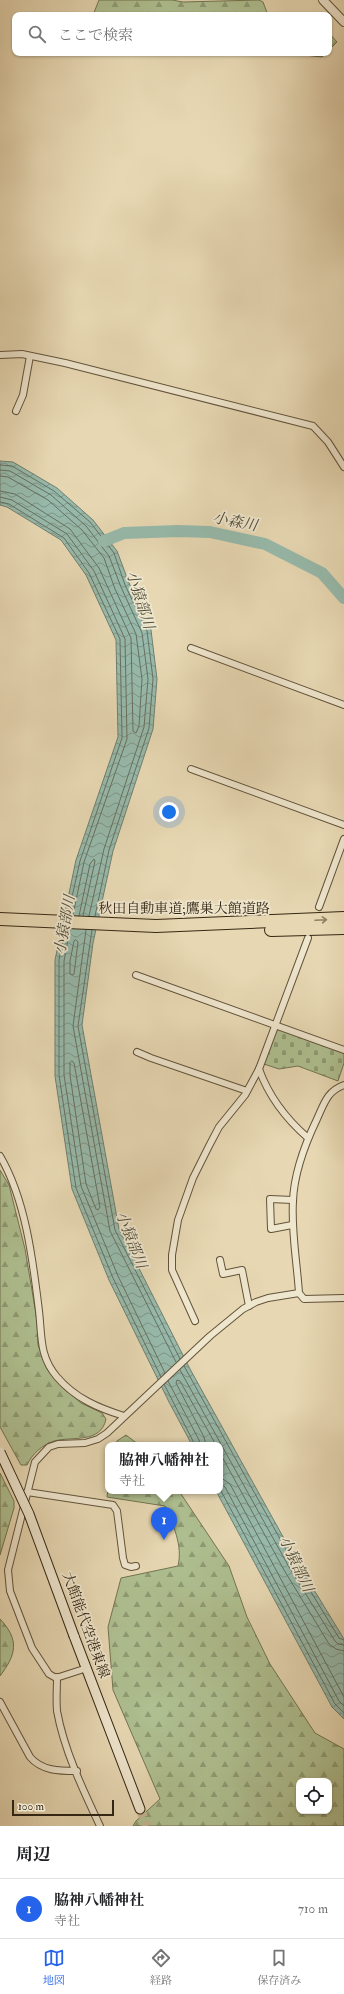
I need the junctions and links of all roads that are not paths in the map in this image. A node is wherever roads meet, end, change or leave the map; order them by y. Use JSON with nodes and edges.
{"nodes":[{"id":1,"x":323,"y":0,"type":"edge"},
{"id":2,"x":344,"y":22,"type":"edge"},
{"id":3,"x":0,"y":356,"type":"edge"},
{"id":4,"x":30,"y":356,"type":"junction"},
{"id":5,"x":16,"y":411,"type":"dead end"},
{"id":6,"x":344,"y":467,"type":"edge"},
{"id":7,"x":192,"y":648,"type":"dead end"},
{"id":8,"x":344,"y":705,"type":"edge"},
{"id":9,"x":191,"y":769,"type":"dead end"},
{"id":10,"x":344,"y":825,"type":"edge"},
{"id":11,"x":344,"y":839,"type":"edge"},
{"id":12,"x":319,"y":907,"type":"dead end"},
{"id":13,"x":344,"y":918,"type":"edge"},
{"id":14,"x":5,"y":922,"type":"edge"},
{"id":15,"x":344,"y":928,"type":"edge"},
{"id":16,"x":156,"y":929,"type":"junction"},
{"id":17,"x":308,"y":938,"type":"dead end"},
{"id":18,"x":136,"y":975,"type":"dead end"},
{"id":19,"x":275,"y":1024,"type":"junction"},
{"id":20,"x":344,"y":1050,"type":"edge"},
{"id":21,"x":137,"y":1052,"type":"dead end"},
{"id":22,"x":259,"y":1069,"type":"junction"},
{"id":23,"x":344,"y":1085,"type":"edge"},
{"id":24,"x":247,"y":1091,"type":"junction"},
{"id":25,"x":308,"y":1138,"type":"junction"},
{"id":26,"x":1,"y":1158,"type":"edge"},
{"id":27,"x":293,"y":1200,"type":"junction"},
{"id":28,"x":292,"y":1225,"type":"junction"},
{"id":29,"x":220,"y":1260,"type":"dead end"},
{"id":30,"x":299,"y":1293,"type":"junction"},
{"id":31,"x":344,"y":1298,"type":"edge"},
{"id":32,"x":249,"y":1306,"type":"junction"},
{"id":33,"x":194,"y":1321,"type":"dead end"},
{"id":34,"x":124,"y":1416,"type":"junction"},
{"id":35,"x":0,"y":1452,"type":"edge"},
{"id":36,"x":28,"y":1492,"type":"junction"},
{"id":37,"x":136,"y":1566,"type":"dead end"},
{"id":38,"x":87,"y":1668,"type":"junction"},
{"id":39,"x":57,"y":1677,"type":"junction"},
{"id":40,"x":0,"y":1702,"type":"edge"},
{"id":41,"x":76,"y":1771,"type":"junction"},
{"id":42,"x":140,"y":1809,"type":"tunnel mouth"},
{"id":43,"x":100,"y":1826,"type":"edge"}],
"edges":[{"from":1,"to":2,"type":"street"},
{"from":3,"to":4,"type":"street"},
{"from":4,"to":5,"type":"street"},
{"from":4,"to":6,"type":"street"},
{"from":7,"to":8,"type":"street"},
{"from":9,"to":10,"type":"street"},
{"from":11,"to":12,"type":"street"},
{"from":16,"to":13,"type":"highway","name":"秋田自動車道;鷹巣大館道路","one_way":true},
{"from":14,"to":16,"type":"highway","name":"秋田自動車道;鷹巣大館道路"},
{"from":15,"to":16,"type":"highway","name":"秋田自動車道;鷹巣大館道路"},
{"from":17,"to":19,"type":"street"},
{"from":18,"to":19,"type":"street"},
{"from":19,"to":20,"type":"street"},
{"from":19,"to":22,"type":"street"},
{"from":21,"to":24,"type":"street"},
{"from":22,"to":24,"type":"street"},
{"from":22,"to":25,"type":"street"},
{"from":23,"to":25,"type":"street"},
{"from":24,"to":33,"type":"street"},
{"from":25,"to":27,"type":"street"},
{"from":26,"to":34,"type":"street"},
{"from":27,"to":28,"type":"street"},
{"from":27,"to":28,"type":"street"},
{"from":28,"to":30,"type":"street"},
{"from":29,"to":32,"type":"street"},
{"from":30,"to":31,"type":"street"},
{"from":30,"to":32,"type":"street"},
{"from":32,"to":34,"type":"street"},
{"from":34,"to":36,"type":"street"},
{"from":35,"to":38,"type":"main road","name":"大館能代空港東線","bridge":true},
{"from":36,"to":37,"type":"street"},
{"from":36,"to":39,"type":"street"},
{"from":38,"to":39,"type":"street"},
{"from":38,"to":42,"type":"main road","name":"大館能代空港東線"},
{"from":39,"to":41,"type":"street"},
{"from":40,"to":41,"type":"street"},
{"from":41,"to":43,"type":"street"}]}
